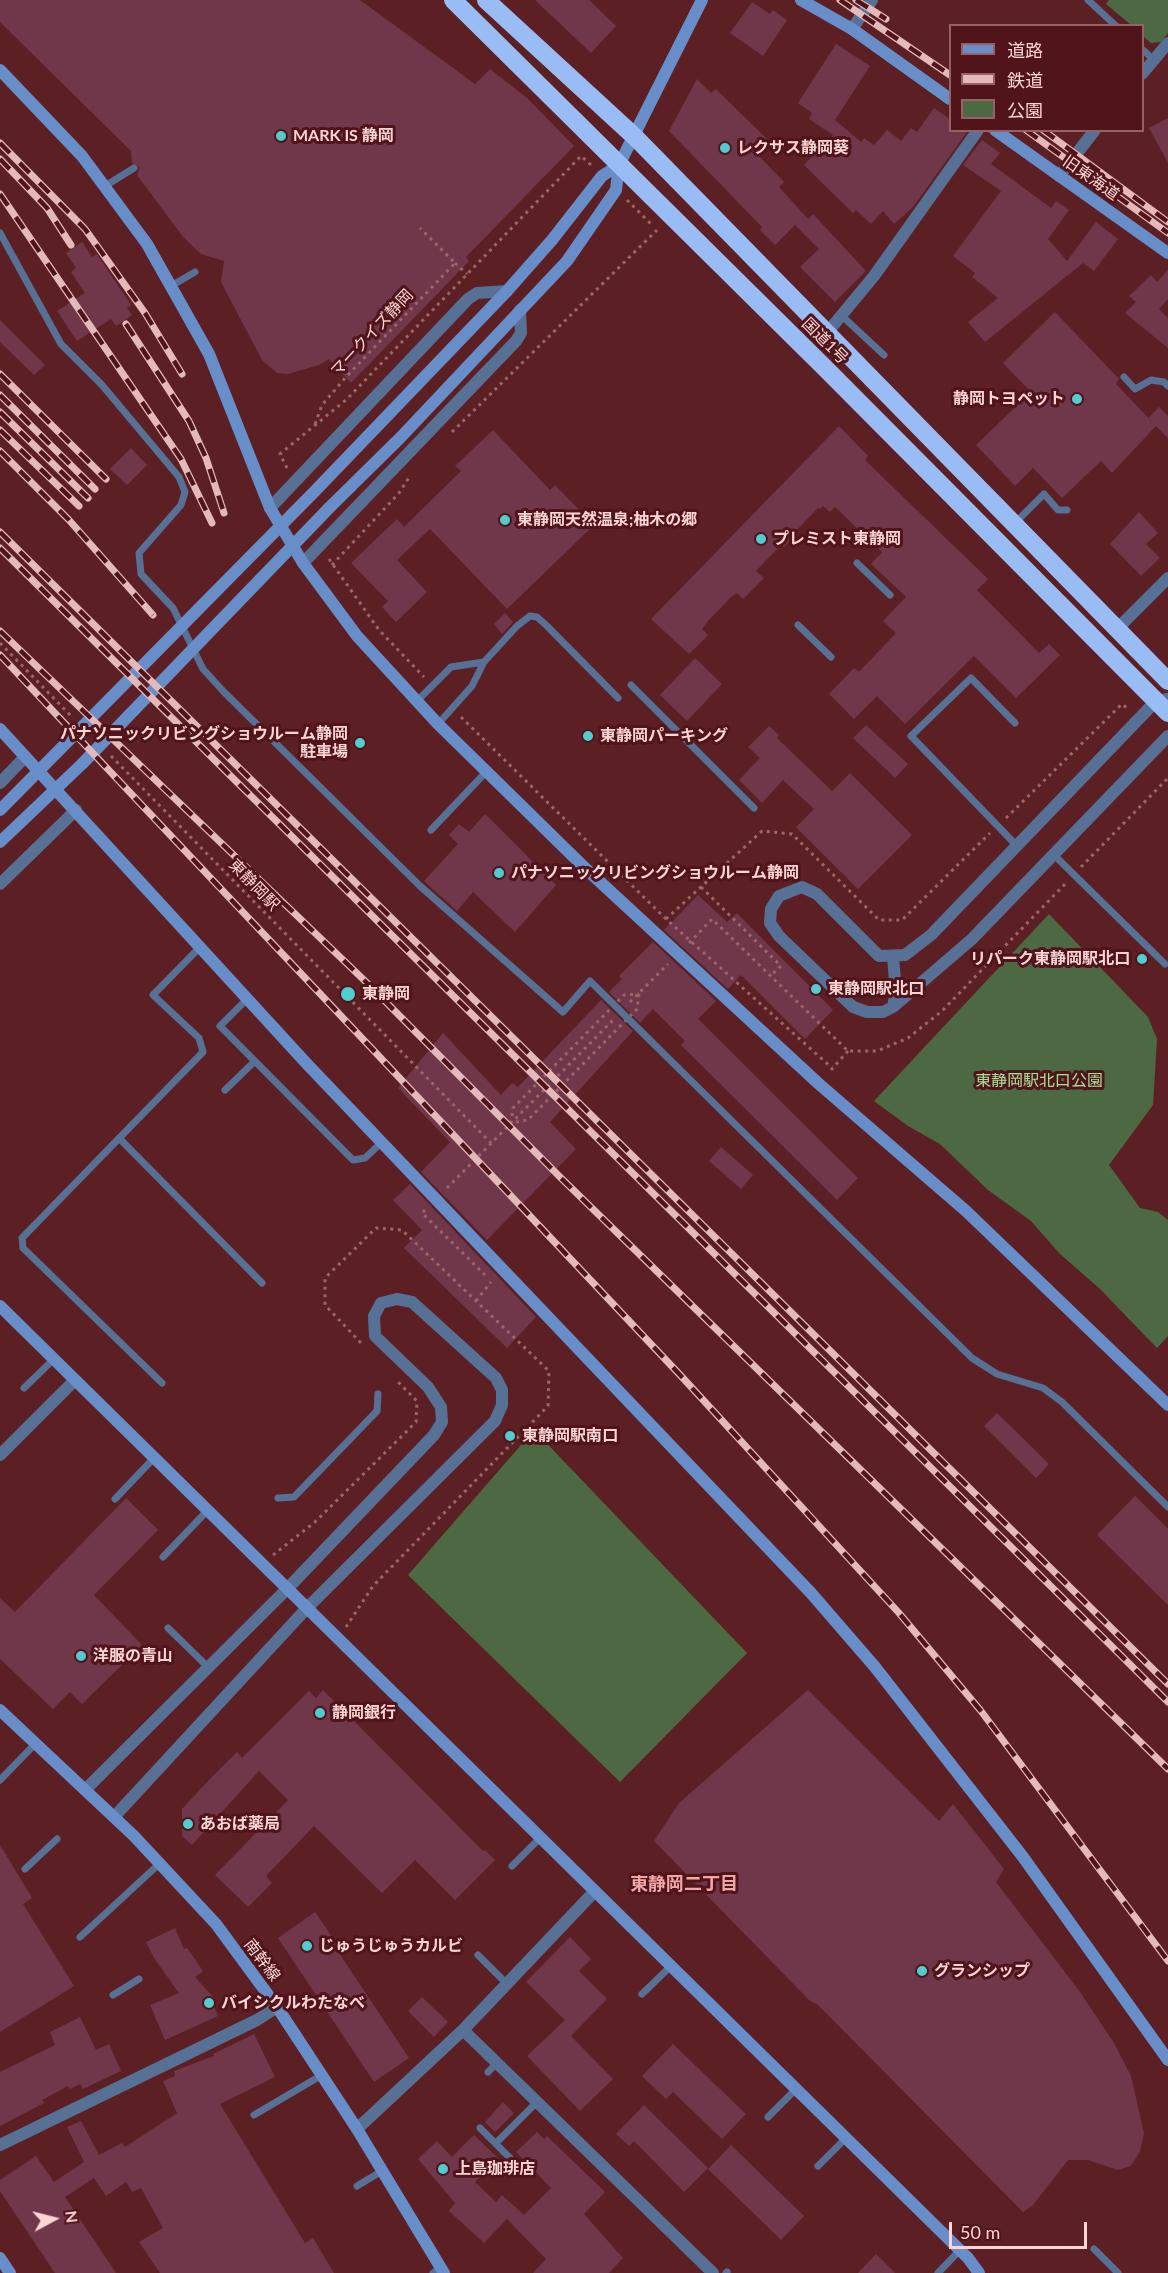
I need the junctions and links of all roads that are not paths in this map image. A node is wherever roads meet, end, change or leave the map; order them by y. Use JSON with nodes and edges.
{"nodes":[{"id":1,"x":453,"y":0,"type":"edge"},
{"id":2,"x":486,"y":0,"type":"edge"},
{"id":3,"x":702,"y":0,"type":"edge"},
{"id":4,"x":801,"y":0,"type":"edge"},
{"id":5,"x":872,"y":0,"type":"edge"},
{"id":6,"x":1088,"y":0,"type":"edge"},
{"id":7,"x":1114,"y":24,"type":"edge"},
{"id":8,"x":852,"y":29,"type":"junction"},
{"id":9,"x":1168,"y":43,"type":"edge"},
{"id":10,"x":1144,"y":50,"type":"edge"},
{"id":11,"x":1154,"y":60,"type":"junction"},
{"id":12,"x":0,"y":70,"type":"edge"},
{"id":13,"x":1144,"y":73,"type":"edge"},
{"id":14,"x":949,"y":98,"type":"edge"},
{"id":15,"x":977,"y":132,"type":"edge"},
{"id":16,"x":998,"y":132,"type":"edge"},
{"id":17,"x":1093,"y":132,"type":"edge"},
{"id":18,"x":635,"y":137,"type":"junction"},
{"id":19,"x":619,"y":165,"type":"junction"},
{"id":20,"x":134,"y":168,"type":"dead end"},
{"id":21,"x":1059,"y":176,"type":"junction"},
{"id":22,"x":105,"y":186,"type":"junction"},
{"id":23,"x":0,"y":232,"type":"edge"},
{"id":24,"x":1168,"y":253,"type":"edge"},
{"id":25,"x":195,"y":272,"type":"dead end"},
{"id":26,"x":171,"y":286,"type":"junction"},
{"id":27,"x":507,"y":291,"type":"junction"},
{"id":28,"x":520,"y":310,"type":"junction"},
{"id":29,"x":841,"y":315,"type":"junction"},
{"id":30,"x":826,"y":334,"type":"junction"},
{"id":31,"x":884,"y":355,"type":"dead end"},
{"id":32,"x":1124,"y":377,"type":"dead end"},
{"id":33,"x":1168,"y":386,"type":"edge"},
{"id":34,"x":270,"y":508,"type":"junction"},
{"id":35,"x":1067,"y":510,"type":"dead end"},
{"id":36,"x":1013,"y":525,"type":"junction"},
{"id":37,"x":303,"y":563,"type":"junction"},
{"id":38,"x":857,"y":563,"type":"dead end"},
{"id":39,"x":1168,"y":578,"type":"edge"},
{"id":40,"x":890,"y":595,"type":"dead end"},
{"id":41,"x":798,"y":625,"type":"dead end"},
{"id":42,"x":1117,"y":629,"type":"junction"},
{"id":43,"x":831,"y":657,"type":"dead end"},
{"id":44,"x":484,"y":662,"type":"junction"},
{"id":45,"x":1168,"y":681,"type":"edge"},
{"id":46,"x":631,"y":685,"type":"dead end"},
{"id":47,"x":618,"y":698,"type":"dead end"},
{"id":48,"x":416,"y":702,"type":"junction"},
{"id":49,"x":1164,"y":704,"type":"edge"},
{"id":50,"x":1015,"y":723,"type":"dead end"},
{"id":51,"x":438,"y":724,"type":"junction"},
{"id":52,"x":0,"y":729,"type":"edge"},
{"id":53,"x":1168,"y":736,"type":"edge"},
{"id":54,"x":26,"y":757,"type":"junction"},
{"id":55,"x":486,"y":772,"type":"junction"},
{"id":56,"x":0,"y":783,"type":"edge"},
{"id":57,"x":754,"y":808,"type":"dead end"},
{"id":58,"x":0,"y":810,"type":"edge"},
{"id":59,"x":76,"y":810,"type":"junction"},
{"id":60,"x":431,"y":830,"type":"dead end"},
{"id":61,"x":0,"y":842,"type":"edge"},
{"id":62,"x":1017,"y":846,"type":"junction"},
{"id":63,"x":1054,"y":855,"type":"junction"},
{"id":64,"x":0,"y":884,"type":"edge"},
{"id":65,"x":200,"y":946,"type":"junction"},
{"id":66,"x":892,"y":957,"type":"junction"},
{"id":67,"x":1166,"y":964,"type":"dead end"},
{"id":68,"x":248,"y":998,"type":"junction"},
{"id":69,"x":893,"y":1007,"type":"junction"},
{"id":70,"x":255,"y":1061,"type":"junction"},
{"id":71,"x":225,"y":1090,"type":"dead end"},
{"id":72,"x":119,"y":1138,"type":"junction"},
{"id":73,"x":382,"y":1142,"type":"junction"},
{"id":74,"x":262,"y":1283,"type":"dead end"},
{"id":75,"x":0,"y":1306,"type":"edge"},
{"id":76,"x":54,"y":1359,"type":"junction"},
{"id":77,"x":75,"y":1380,"type":"junction"},
{"id":78,"x":162,"y":1383,"type":"dead end"},
{"id":79,"x":24,"y":1388,"type":"dead end"},
{"id":80,"x":378,"y":1394,"type":"dead end"},
{"id":81,"x":1168,"y":1405,"type":"edge"},
{"id":82,"x":0,"y":1455,"type":"edge"},
{"id":83,"x":154,"y":1458,"type":"junction"},
{"id":84,"x":278,"y":1498,"type":"dead end"},
{"id":85,"x":115,"y":1499,"type":"dead end"},
{"id":86,"x":1168,"y":1507,"type":"edge"},
{"id":87,"x":208,"y":1510,"type":"junction"},
{"id":88,"x":163,"y":1557,"type":"dead end"},
{"id":89,"x":288,"y":1588,"type":"junction"},
{"id":90,"x":307,"y":1608,"type":"junction"},
{"id":91,"x":168,"y":1628,"type":"dead end"},
{"id":92,"x":208,"y":1667,"type":"junction"},
{"id":93,"x":0,"y":1710,"type":"edge"},
{"id":94,"x":35,"y":1743,"type":"junction"},
{"id":95,"x":0,"y":1780,"type":"edge"},
{"id":96,"x":85,"y":1790,"type":"junction"},
{"id":97,"x":114,"y":1817,"type":"junction"},
{"id":98,"x":540,"y":1838,"type":"junction"},
{"id":99,"x":57,"y":1839,"type":"dead end"},
{"id":100,"x":159,"y":1864,"type":"junction"},
{"id":101,"x":512,"y":1866,"type":"dead end"},
{"id":102,"x":25,"y":1869,"type":"dead end"},
{"id":103,"x":595,"y":1891,"type":"junction"},
{"id":104,"x":80,"y":1937,"type":"dead end"},
{"id":105,"x":478,"y":1955,"type":"dead end"},
{"id":106,"x":671,"y":1966,"type":"junction"},
{"id":107,"x":139,"y":1979,"type":"dead end"},
{"id":108,"x":502,"y":1991,"type":"junction"},
{"id":109,"x":642,"y":1994,"type":"dead end"},
{"id":110,"x":113,"y":1995,"type":"dead end"},
{"id":111,"x":277,"y":2007,"type":"junction"},
{"id":112,"x":463,"y":2030,"type":"junction"},
{"id":113,"x":1168,"y":2060,"type":"edge"},
{"id":114,"x":322,"y":2075,"type":"junction"},
{"id":115,"x":796,"y":2089,"type":"junction"},
{"id":116,"x":537,"y":2102,"type":"junction"},
{"id":117,"x":254,"y":2115,"type":"dead end"},
{"id":118,"x":768,"y":2117,"type":"dead end"},
{"id":119,"x":480,"y":2128,"type":"dead end"},
{"id":120,"x":357,"y":2129,"type":"junction"},
{"id":121,"x":846,"y":2138,"type":"junction"},
{"id":122,"x":496,"y":2143,"type":"junction"},
{"id":123,"x":0,"y":2145,"type":"edge"},
{"id":124,"x":818,"y":2166,"type":"dead end"},
{"id":125,"x":522,"y":2170,"type":"dead end"},
{"id":126,"x":382,"y":2171,"type":"junction"},
{"id":127,"x":357,"y":2186,"type":"dead end"},
{"id":128,"x":1094,"y":2249,"type":"dead end"},
{"id":129,"x":960,"y":2250,"type":"junction"},
{"id":130,"x":0,"y":2258,"type":"edge"},
{"id":131,"x":439,"y":2271,"type":"edge"},
{"id":132,"x":10,"y":2273,"type":"edge"},
{"id":133,"x":713,"y":2273,"type":"edge"},
{"id":134,"x":938,"y":2273,"type":"edge"},
{"id":135,"x":979,"y":2273,"type":"edge"},
{"id":136,"x":1118,"y":2273,"type":"edge"}],
"edges":[{"from":1,"to":19,"type":"highway","name":"国道1号"},
{"from":2,"to":18,"type":"highway","name":"国道1号"},
{"from":3,"to":18,"type":"street"},
{"from":4,"to":8,"type":"street"},
{"from":5,"to":8,"type":"street"},
{"from":6,"to":7,"type":"lane"},
{"from":8,"to":14,"type":"street"},
{"from":9,"to":11,"type":"street"},
{"from":10,"to":11,"type":"lane"},
{"from":11,"to":13,"type":"street"},
{"from":12,"to":22,"type":"street"},
{"from":15,"to":29,"type":"street"},
{"from":16,"to":21,"type":"street","name":"旧東海道"},
{"from":17,"to":21,"type":"street"},
{"from":18,"to":19,"type":"street"},
{"from":18,"to":30,"type":"highway","name":"国道1号"},
{"from":19,"to":27,"type":"street"},
{"from":19,"to":28,"type":"street"},
{"from":19,"to":49,"type":"highway","name":"国道1号"},
{"from":20,"to":22,"type":"lane"},
{"from":21,"to":24,"type":"street","name":"旧東海道"},
{"from":22,"to":26,"type":"street"},
{"from":23,"to":86,"type":"lane"},
{"from":25,"to":26,"type":"lane"},
{"from":26,"to":34,"type":"street"},
{"from":27,"to":34,"type":"street"},
{"from":27,"to":58,"type":"street"},
{"from":28,"to":37,"type":"street"},
{"from":28,"to":61,"type":"street"},
{"from":29,"to":30,"type":"street"},
{"from":29,"to":31,"type":"lane"},
{"from":30,"to":36,"type":"highway","name":"国道1号"},
{"from":32,"to":33,"type":"lane"},
{"from":34,"to":37,"type":"street"},
{"from":35,"to":36,"type":"lane"},
{"from":36,"to":42,"type":"highway","name":"国道1号"},
{"from":37,"to":48,"type":"street"},
{"from":38,"to":40,"type":"lane"},
{"from":39,"to":42,"type":"street"},
{"from":41,"to":43,"type":"lane"},
{"from":42,"to":45,"type":"highway","name":"国道1号"},
{"from":44,"to":47,"type":"lane"},
{"from":44,"to":48,"type":"lane"},
{"from":44,"to":51,"type":"lane"},
{"from":46,"to":57,"type":"lane"},
{"from":48,"to":51,"type":"street"},
{"from":49,"to":62,"type":"street"},
{"from":50,"to":62,"type":"lane"},
{"from":51,"to":55,"type":"street"},
{"from":52,"to":54,"type":"street"},
{"from":53,"to":63,"type":"street"},
{"from":54,"to":56,"type":"street"},
{"from":54,"to":59,"type":"street"},
{"from":55,"to":60,"type":"lane"},
{"from":55,"to":81,"type":"street"},
{"from":59,"to":64,"type":"street"},
{"from":59,"to":65,"type":"street"},
{"from":62,"to":66,"type":"street"},
{"from":63,"to":67,"type":"lane"},
{"from":63,"to":69,"type":"street"},
{"from":65,"to":68,"type":"street"},
{"from":65,"to":72,"type":"lane"},
{"from":66,"to":69,"type":"street"},
{"from":66,"to":69,"type":"street"},
{"from":68,"to":70,"type":"lane"},
{"from":68,"to":73,"type":"street"},
{"from":70,"to":71,"type":"lane"},
{"from":70,"to":73,"type":"lane"},
{"from":72,"to":74,"type":"lane"},
{"from":72,"to":78,"type":"lane"},
{"from":73,"to":113,"type":"street"},
{"from":75,"to":76,"type":"street"},
{"from":76,"to":77,"type":"street"},
{"from":76,"to":79,"type":"lane"},
{"from":77,"to":82,"type":"street"},
{"from":77,"to":83,"type":"street"},
{"from":80,"to":84,"type":"lane"},
{"from":83,"to":85,"type":"lane"},
{"from":83,"to":87,"type":"street"},
{"from":87,"to":88,"type":"lane"},
{"from":87,"to":89,"type":"street"},
{"from":89,"to":90,"type":"street"},
{"from":89,"to":90,"type":"street"},
{"from":89,"to":92,"type":"street"},
{"from":90,"to":97,"type":"street"},
{"from":90,"to":98,"type":"street"},
{"from":91,"to":92,"type":"lane"},
{"from":92,"to":96,"type":"street"},
{"from":93,"to":94,"type":"street","name":"南幹線"},
{"from":94,"to":95,"type":"lane"},
{"from":94,"to":96,"type":"street","name":"南幹線"},
{"from":96,"to":97,"type":"street","name":"南幹線"},
{"from":97,"to":100,"type":"street","name":"南幹線"},
{"from":98,"to":101,"type":"lane"},
{"from":98,"to":103,"type":"street"},
{"from":99,"to":102,"type":"lane"},
{"from":100,"to":104,"type":"lane"},
{"from":100,"to":111,"type":"street","name":"南幹線"},
{"from":103,"to":106,"type":"street"},
{"from":103,"to":108,"type":"street"},
{"from":105,"to":108,"type":"lane"},
{"from":106,"to":109,"type":"lane"},
{"from":106,"to":115,"type":"street"},
{"from":107,"to":110,"type":"lane"},
{"from":108,"to":112,"type":"street"},
{"from":111,"to":114,"type":"street","name":"南幹線"},
{"from":111,"to":123,"type":"street"},
{"from":112,"to":116,"type":"street"},
{"from":112,"to":120,"type":"street"},
{"from":114,"to":117,"type":"lane"},
{"from":114,"to":120,"type":"street","name":"南幹線"},
{"from":115,"to":118,"type":"lane"},
{"from":115,"to":121,"type":"street"},
{"from":116,"to":122,"type":"lane"},
{"from":116,"to":133,"type":"street"},
{"from":119,"to":122,"type":"lane"},
{"from":120,"to":126,"type":"street","name":"南幹線"},
{"from":121,"to":124,"type":"lane"},
{"from":121,"to":129,"type":"street"},
{"from":122,"to":125,"type":"lane"},
{"from":126,"to":127,"type":"lane"},
{"from":126,"to":131,"type":"street","name":"南幹線"},
{"from":128,"to":136,"type":"lane"},
{"from":129,"to":134,"type":"lane"},
{"from":129,"to":135,"type":"street"},
{"from":130,"to":132,"type":"street"}]}
